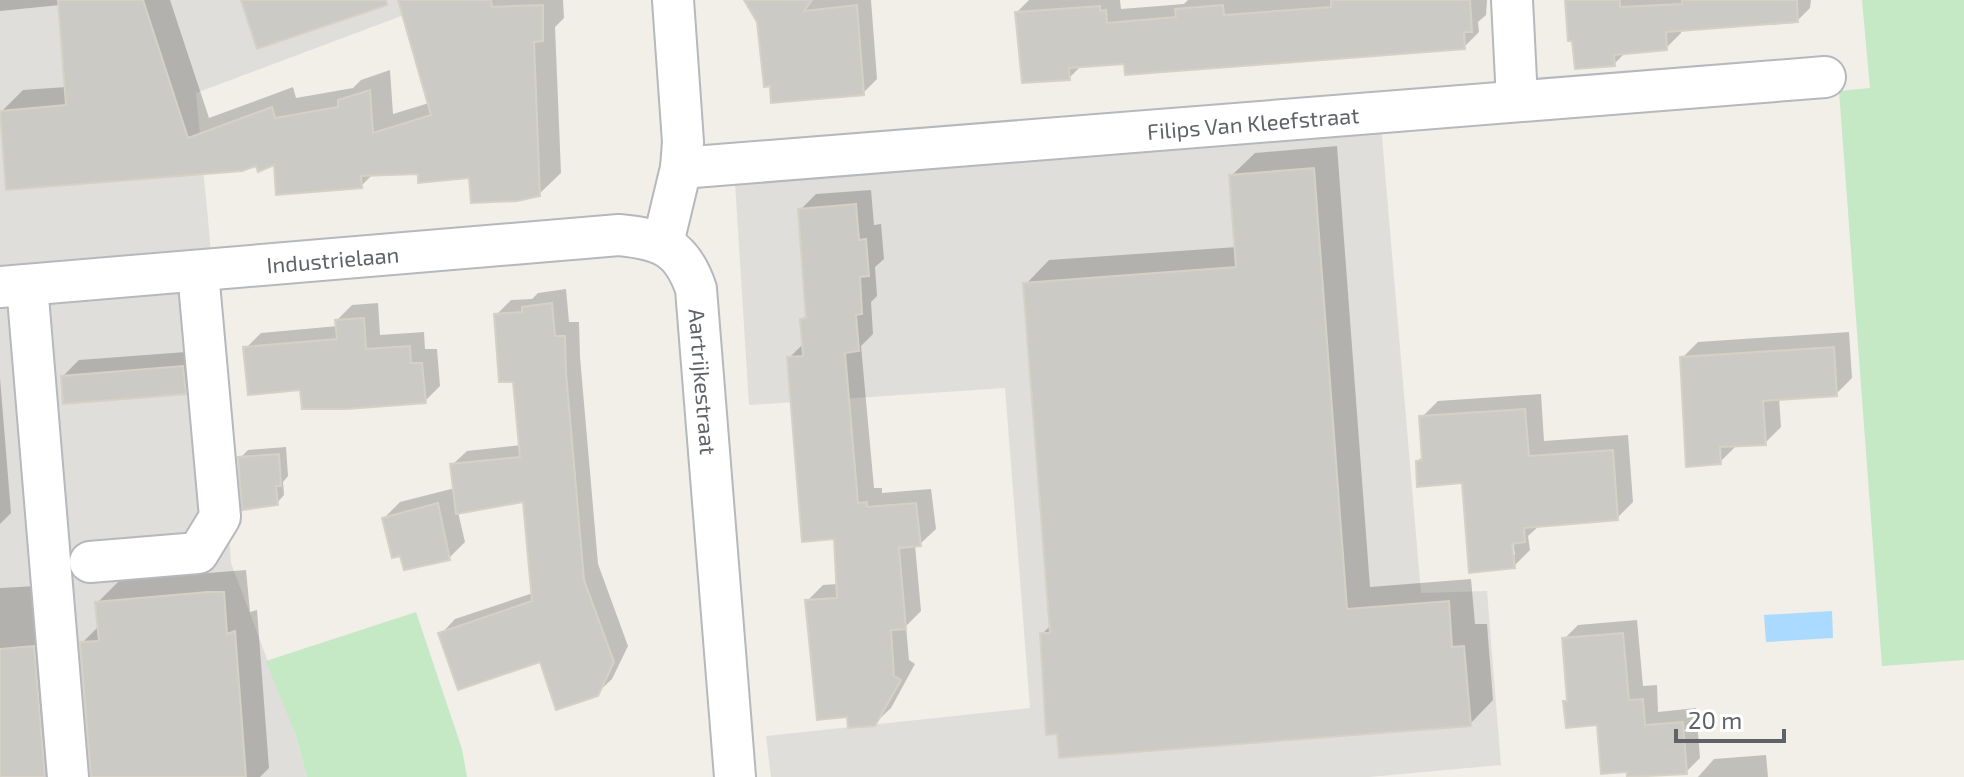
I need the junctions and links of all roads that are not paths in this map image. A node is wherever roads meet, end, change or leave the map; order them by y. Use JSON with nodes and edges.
{"nodes":[{"id":1,"x":673,"y":0,"type":"edge"},
{"id":2,"x":1512,"y":0,"type":"edge"},
{"id":3,"x":1825,"y":77,"type":"dead end"},
{"id":4,"x":1517,"y":100,"type":"junction"},
{"id":5,"x":681,"y":168,"type":"junction"},
{"id":6,"x":663,"y":243,"type":"junction"},
{"id":7,"x":198,"y":272,"type":"junction"},
{"id":8,"x":14,"y":286,"type":"edge"},
{"id":9,"x":90,"y":562,"type":"dead end"},
{"id":10,"x":68,"y":777,"type":"edge"},
{"id":11,"x":735,"y":777,"type":"edge"}],
"edges":[{"from":1,"to":5,"type":"street"},
{"from":2,"to":4,"type":"street"},
{"from":3,"to":4,"type":"street","name":"Filips Van Kleefstraat"},
{"from":4,"to":5,"type":"street","name":"Filips Van Kleefstraat"},
{"from":5,"to":6,"type":"street"},
{"from":6,"to":7,"type":"street","name":"Industrielaan"},
{"from":6,"to":11,"type":"street","name":"Aartrijkestraat"},
{"from":7,"to":8,"type":"street","name":"Industrielaan"},
{"from":7,"to":9,"type":"street"},
{"from":8,"to":10,"type":"street"}]}
